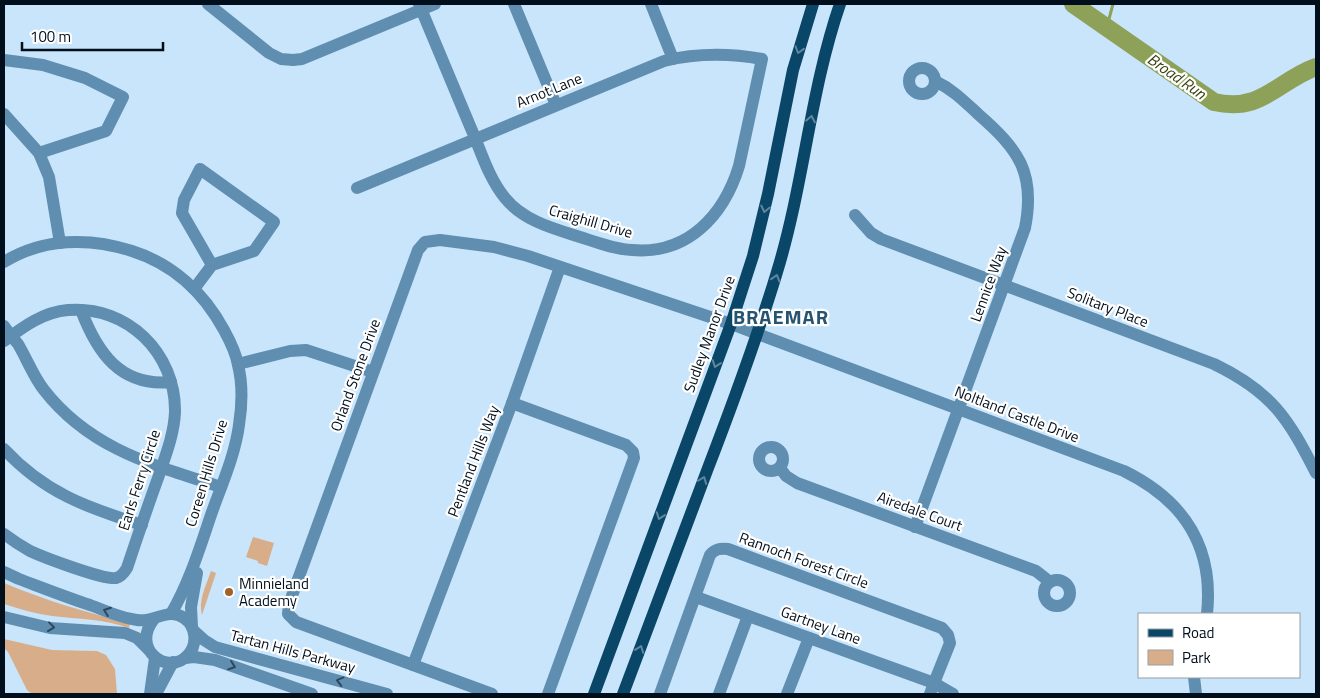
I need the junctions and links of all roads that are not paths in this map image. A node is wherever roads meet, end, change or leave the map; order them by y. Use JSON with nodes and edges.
{"nodes":[{"id":1,"x":208,"y":4,"type":"edge"},
{"id":2,"x":435,"y":4,"type":"edge"},
{"id":3,"x":514,"y":4,"type":"edge"},
{"id":4,"x":651,"y":4,"type":"edge"},
{"id":5,"x":813,"y":4,"type":"edge"},
{"id":6,"x":840,"y":4,"type":"edge"},
{"id":7,"x":421,"y":7,"type":"edge"},
{"id":8,"x":673,"y":59,"type":"junction"},
{"id":9,"x":762,"y":59,"type":"joint"},
{"id":10,"x":4,"y":60,"type":"edge"},
{"id":11,"x":935,"y":81,"type":"dead end"},
{"id":12,"x":556,"y":105,"type":"junction"},
{"id":13,"x":4,"y":114,"type":"edge"},
{"id":14,"x":475,"y":138,"type":"junction"},
{"id":15,"x":39,"y":153,"type":"junction"},
{"id":16,"x":356,"y":188,"type":"dead end"},
{"id":17,"x":855,"y":215,"type":"dead end"},
{"id":18,"x":60,"y":243,"type":"junction"},
{"id":19,"x":4,"y":262,"type":"edge"},
{"id":20,"x":212,"y":265,"type":"junction"},
{"id":21,"x":560,"y":267,"type":"junction"},
{"id":22,"x":1005,"y":286,"type":"junction"},
{"id":23,"x":194,"y":289,"type":"junction"},
{"id":24,"x":81,"y":310,"type":"junction"},
{"id":25,"x":730,"y":324,"type":"junction"},
{"id":26,"x":6,"y":334,"type":"edge"},
{"id":27,"x":757,"y":334,"type":"junction"},
{"id":28,"x":238,"y":364,"type":"junction"},
{"id":29,"x":374,"y":372,"type":"junction"},
{"id":30,"x":171,"y":382,"type":"junction"},
{"id":31,"x":512,"y":403,"type":"junction"},
{"id":32,"x":959,"y":409,"type":"junction"},
{"id":33,"x":4,"y":449,"type":"edge"},
{"id":34,"x":161,"y":468,"type":"junction"},
{"id":35,"x":780,"y":468,"type":"dead end"},
{"id":36,"x":1316,"y":473,"type":"edge"},
{"id":37,"x":221,"y":487,"type":"junction"},
{"id":38,"x":142,"y":525,"type":"junction"},
{"id":39,"x":915,"y":527,"type":"junction"},
{"id":40,"x":4,"y":534,"type":"edge"},
{"id":41,"x":198,"y":556,"type":"junction"},
{"id":42,"x":4,"y":572,"type":"edge"},
{"id":43,"x":1050,"y":582,"type":"dead end"},
{"id":44,"x":696,"y":597,"type":"junction"},
{"id":45,"x":1206,"y":613,"type":"edge"},
{"id":46,"x":171,"y":614,"type":"junction"},
{"id":47,"x":748,"y":616,"type":"junction"},
{"id":48,"x":4,"y":617,"type":"edge"},
{"id":49,"x":154,"y":619,"type":"junction"},
{"id":50,"x":193,"y":629,"type":"junction"},
{"id":51,"x":809,"y":638,"type":"junction"},
{"id":52,"x":152,"y":654,"type":"junction"},
{"id":53,"x":179,"y":660,"type":"junction"},
{"id":54,"x":414,"y":665,"type":"junction"},
{"id":55,"x":1194,"y":678,"type":"edge"},
{"id":56,"x":932,"y":689,"type":"edge"},
{"id":57,"x":150,"y":694,"type":"edge"},
{"id":58,"x":156,"y":694,"type":"edge"},
{"id":59,"x":312,"y":694,"type":"edge"},
{"id":60,"x":387,"y":694,"type":"edge"},
{"id":61,"x":492,"y":694,"type":"edge"},
{"id":62,"x":548,"y":694,"type":"edge"},
{"id":63,"x":594,"y":694,"type":"edge"},
{"id":64,"x":623,"y":694,"type":"edge"},
{"id":65,"x":660,"y":694,"type":"edge"},
{"id":66,"x":719,"y":694,"type":"edge"},
{"id":67,"x":787,"y":694,"type":"edge"},
{"id":68,"x":953,"y":694,"type":"edge"},
{"id":69,"x":1196,"y":694,"type":"edge"}],
"edges":[{"from":1,"to":7,"type":"street"},
{"from":2,"to":7,"type":"street"},
{"from":3,"to":12,"type":"street"},
{"from":4,"to":8,"type":"street"},
{"from":5,"to":25,"type":"main road","name":"Sudley Manor Drive","one_way":true},
{"from":27,"to":6,"type":"main road","one_way":true},
{"from":7,"to":14,"type":"street","name":"Craighill Drive"},
{"from":8,"to":9,"type":"street","name":"Arnot Lane"},
{"from":8,"to":12,"type":"street","name":"Arnot Lane"},
{"from":9,"to":14,"type":"street","name":"Craighill Drive"},
{"from":10,"to":15,"type":"street"},
{"from":11,"to":22,"type":"street","name":"Lennice Way"},
{"from":12,"to":14,"type":"street","name":"Arnot Lane"},
{"from":13,"to":15,"type":"street"},
{"from":14,"to":16,"type":"street","name":"Arnot Lane"},
{"from":15,"to":18,"type":"street"},
{"from":17,"to":22,"type":"street","name":"Solitary Place"},
{"from":18,"to":19,"type":"street","name":"Coreen Hills Drive"},
{"from":18,"to":23,"type":"street","name":"Coreen Hills Drive"},
{"from":20,"to":20,"type":"street"},
{"from":20,"to":23,"type":"street"},
{"from":21,"to":25,"type":"street","name":"Orland Stone Drive"},
{"from":21,"to":29,"type":"street","name":"Orland Stone Drive"},
{"from":21,"to":31,"type":"street","name":"Pentland Hills Way"},
{"from":22,"to":32,"type":"street","name":"Lennice Way"},
{"from":22,"to":36,"type":"street","name":"Solitary Place"},
{"from":23,"to":28,"type":"street","name":"Coreen Hills Drive"},
{"from":24,"to":26,"type":"street","name":"Earls Ferry Circle"},
{"from":24,"to":30,"type":"street","name":"Earls Ferry Circle"},
{"from":24,"to":30,"type":"street"},
{"from":25,"to":27,"type":"street","name":"Noltland Castle Drive"},
{"from":25,"to":63,"type":"main road","name":"Sudley Manor Drive","one_way":true},
{"from":26,"to":34,"type":"street"},
{"from":27,"to":32,"type":"street","name":"Noltland Castle Drive"},
{"from":64,"to":27,"type":"main road","one_way":true},
{"from":28,"to":29,"type":"street"},
{"from":28,"to":37,"type":"street","name":"Coreen Hills Drive"},
{"from":29,"to":54,"type":"street","name":"Orland Stone Drive"},
{"from":30,"to":34,"type":"street","name":"Earls Ferry Circle"},
{"from":31,"to":54,"type":"street","name":"Pentland Hills Way"},
{"from":31,"to":62,"type":"street"},
{"from":32,"to":39,"type":"street","name":"Lennice Way"},
{"from":32,"to":45,"type":"street","name":"Noltland Castle Drive"},
{"from":33,"to":38,"type":"street"},
{"from":34,"to":37,"type":"street"},
{"from":34,"to":38,"type":"street","name":"Earls Ferry Circle"},
{"from":35,"to":39,"type":"street","name":"Airedale Court"},
{"from":37,"to":41,"type":"street","name":"Coreen Hills Drive"},
{"from":38,"to":40,"type":"street","name":"Earls Ferry Circle"},
{"from":39,"to":43,"type":"street","name":"Airedale Court"},
{"from":41,"to":46,"type":"street","name":"Coreen Hills Drive"},
{"from":41,"to":50,"type":"street","name":"Coreen Hills Drive"},
{"from":49,"to":42,"type":"street","one_way":true},
{"from":44,"to":47,"type":"street","name":"Gartney Lane"},
{"from":44,"to":56,"type":"street","name":"Rannoch Forest Circle"},
{"from":44,"to":65,"type":"street","name":"Rannoch Forest Circle"},
{"from":46,"to":49,"type":"street"},
{"from":46,"to":50,"type":"street","name":"Tartan Hills Parkway"},
{"from":47,"to":51,"type":"street","name":"Gartney Lane"},
{"from":47,"to":66,"type":"street"},
{"from":48,"to":52,"type":"street","name":"Tartan Hills Parkway","one_way":true},
{"from":49,"to":52,"type":"street"},
{"from":50,"to":53,"type":"street"},
{"from":60,"to":50,"type":"street","name":"Tartan Hills Parkway","one_way":true},
{"from":51,"to":56,"type":"street","name":"Gartney Lane"},
{"from":51,"to":67,"type":"street"},
{"from":52,"to":53,"type":"street","name":"Tartan Hills Parkway"},
{"from":52,"to":57,"type":"street"},
{"from":53,"to":58,"type":"street"},
{"from":53,"to":59,"type":"street","name":"Tartan Hills Parkway","one_way":true},
{"from":54,"to":61,"type":"street","name":"Orland Stone Drive"},
{"from":55,"to":69,"type":"street"},
{"from":56,"to":68,"type":"street","name":"Gartney Lane"}]}
